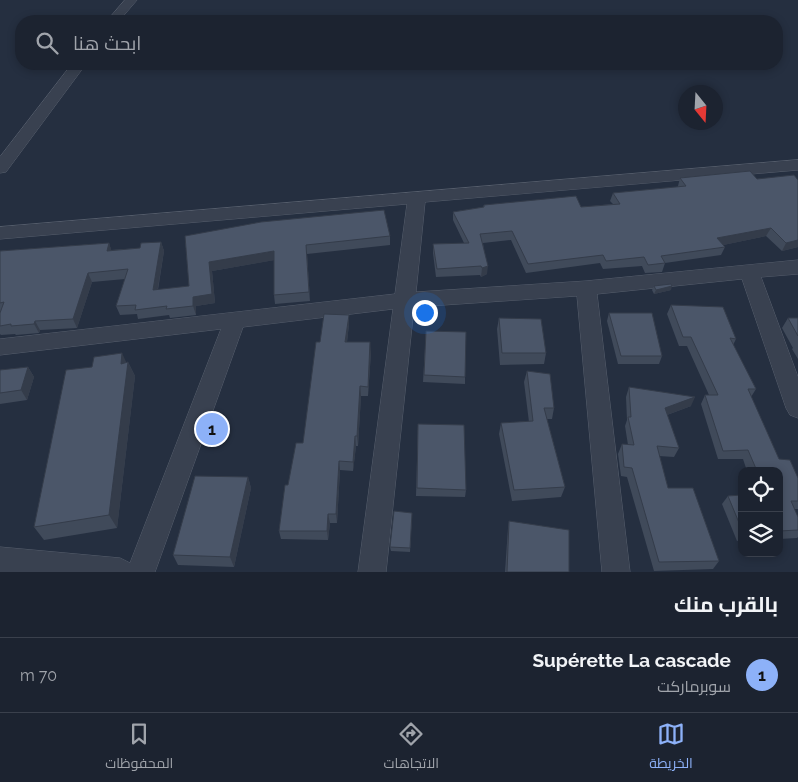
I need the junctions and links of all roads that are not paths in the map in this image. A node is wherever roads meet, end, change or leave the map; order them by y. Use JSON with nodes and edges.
{"nodes":[{"id":1,"x":131,"y":0,"type":"edge"},
{"id":2,"x":119,"y":15,"type":"edge"},
{"id":3,"x":74,"y":70,"type":"edge"},
{"id":4,"x":798,"y":166,"type":"edge"},
{"id":5,"x":0,"y":168,"type":"edge"},
{"id":6,"x":417,"y":197,"type":"junction"},
{"id":7,"x":0,"y":233,"type":"edge"},
{"id":8,"x":798,"y":267,"type":"edge"},
{"id":9,"x":749,"y":272,"type":"junction"},
{"id":10,"x":586,"y":288,"type":"junction"},
{"id":11,"x":405,"y":300,"type":"junction"},
{"id":12,"x":235,"y":320,"type":"junction"},
{"id":13,"x":0,"y":347,"type":"edge"},
{"id":14,"x":798,"y":408,"type":"edge"},
{"id":15,"x":0,"y":561,"type":"edge"},
{"id":16,"x":120,"y":572,"type":"edge"},
{"id":17,"x":141,"y":572,"type":"edge"},
{"id":18,"x":372,"y":572,"type":"edge"},
{"id":19,"x":616,"y":572,"type":"edge"}],
"edges":[{"from":1,"to":2,"type":"street"},
{"from":3,"to":5,"type":"street"},
{"from":4,"to":6,"type":"street"},
{"from":6,"to":7,"type":"street"},
{"from":6,"to":11,"type":"street"},
{"from":8,"to":9,"type":"street"},
{"from":9,"to":10,"type":"street"},
{"from":9,"to":14,"type":"street"},
{"from":10,"to":11,"type":"street"},
{"from":10,"to":19,"type":"street"},
{"from":11,"to":12,"type":"street"},
{"from":11,"to":18,"type":"street"},
{"from":12,"to":13,"type":"street"},
{"from":12,"to":17,"type":"street"},
{"from":15,"to":16,"type":"street"}]}
